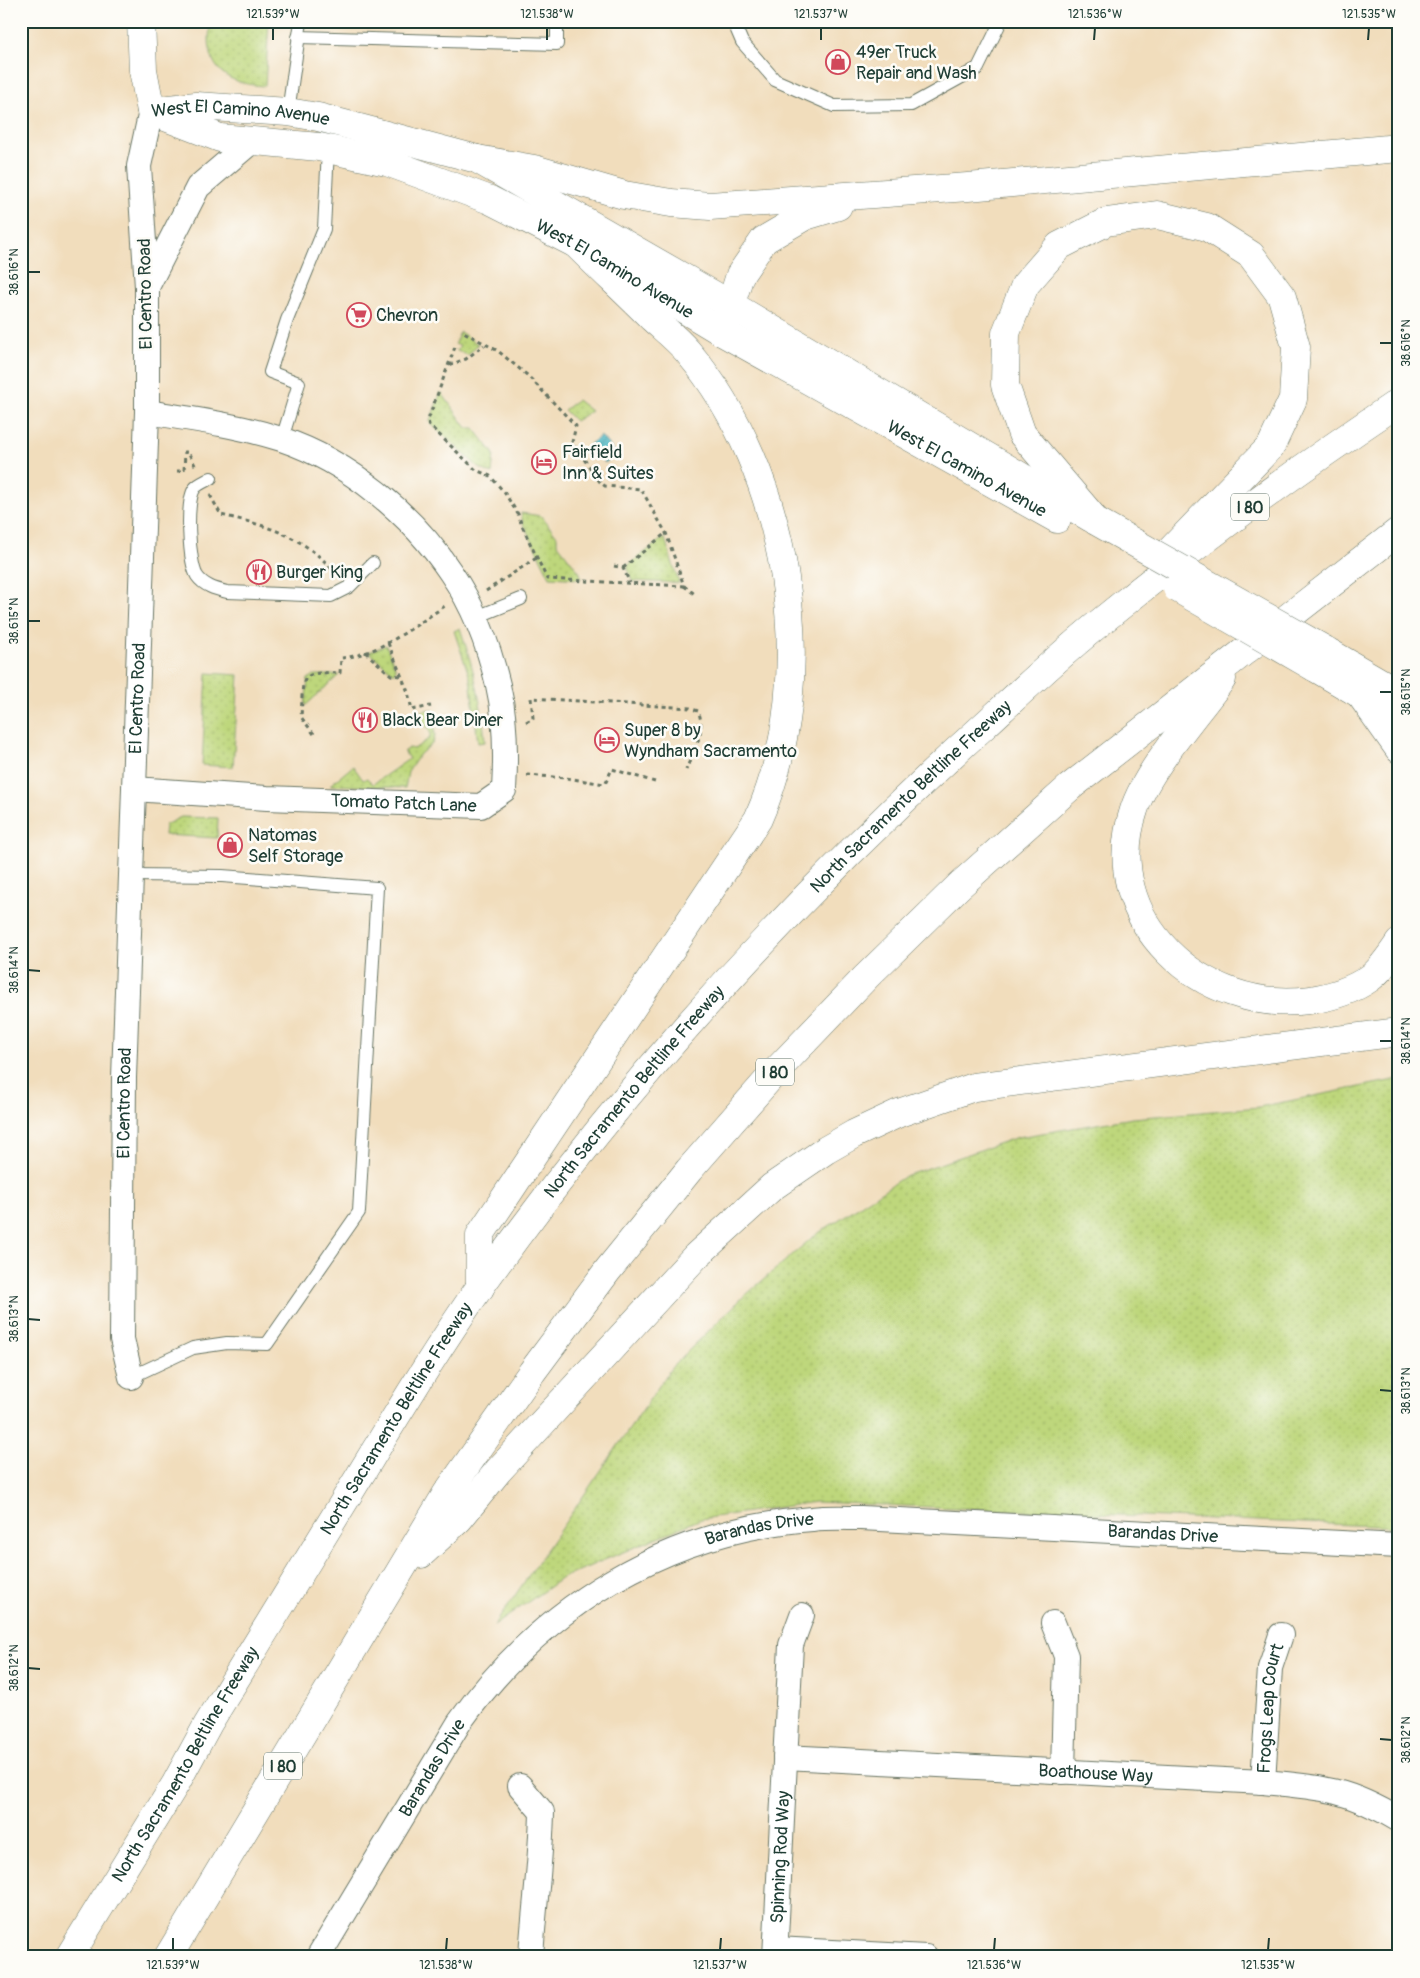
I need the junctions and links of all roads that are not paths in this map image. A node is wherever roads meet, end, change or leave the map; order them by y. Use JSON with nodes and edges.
{"nodes":[{"id":1,"x":141,"y":21,"type":"edge"},
{"id":2,"x":301,"y":21,"type":"edge"},
{"id":3,"x":557,"y":21,"type":"edge"},
{"id":4,"x":733,"y":21,"type":"edge"},
{"id":5,"x":1001,"y":21,"type":"edge"},
{"id":6,"x":298,"y":37,"type":"junction"},
{"id":7,"x":151,"y":111,"type":"junction"},
{"id":8,"x":288,"y":112,"type":"junction"},
{"id":9,"x":252,"y":141,"type":"junction"},
{"id":10,"x":1399,"y":148,"type":"edge"},
{"id":11,"x":328,"y":149,"type":"junction"},
{"id":12,"x":476,"y":159,"type":"junction"},
{"id":13,"x":968,"y":187,"type":"junction"},
{"id":14,"x":576,"y":244,"type":"junction"},
{"id":15,"x":147,"y":287,"type":"junction"},
{"id":16,"x":731,"y":305,"type":"junction"},
{"id":17,"x":722,"y":332,"type":"junction"},
{"id":18,"x":1399,"y":402,"type":"edge"},
{"id":19,"x":147,"y":412,"type":"junction"},
{"id":20,"x":282,"y":439,"type":"junction"},
{"id":21,"x":207,"y":480,"type":"road end"},
{"id":22,"x":1092,"y":528,"type":"junction"},
{"id":23,"x":1399,"y":531,"type":"edge"},
{"id":24,"x":373,"y":563,"type":"dead end"},
{"id":25,"x":521,"y":598,"type":"dead end"},
{"id":26,"x":1106,"y":617,"type":"junction"},
{"id":27,"x":474,"y":618,"type":"junction"},
{"id":28,"x":1243,"y":651,"type":"junction"},
{"id":29,"x":1319,"y":658,"type":"junction"},
{"id":30,"x":1399,"y":693,"type":"edge"},
{"id":31,"x":1360,"y":694,"type":"junction"},
{"id":32,"x":1399,"y":717,"type":"edge"},
{"id":33,"x":1399,"y":749,"type":"edge"},
{"id":34,"x":134,"y":790,"type":"junction"},
{"id":35,"x":132,"y":875,"type":"junction"},
{"id":36,"x":1399,"y":943,"type":"edge"},
{"id":37,"x":1399,"y":1032,"type":"edge"},
{"id":38,"x":480,"y":1288,"type":"junction"},
{"id":39,"x":132,"y":1377,"type":"joint"},
{"id":40,"x":1399,"y":1546,"type":"edge"},
{"id":41,"x":399,"y":1575,"type":"junction"},
{"id":42,"x":802,"y":1615,"type":"dead end"},
{"id":43,"x":1053,"y":1623,"type":"dead end"},
{"id":44,"x":1281,"y":1635,"type":"dead end"},
{"id":45,"x":785,"y":1757,"type":"junction"},
{"id":46,"x":1062,"y":1772,"type":"junction"},
{"id":47,"x":1263,"y":1782,"type":"junction"},
{"id":48,"x":520,"y":1786,"type":"dead end"},
{"id":49,"x":1399,"y":1820,"type":"edge"},
{"id":50,"x":775,"y":1953,"type":"edge"},
{"id":51,"x":69,"y":1957,"type":"edge"},
{"id":52,"x":168,"y":1957,"type":"edge"},
{"id":53,"x":318,"y":1957,"type":"edge"},
{"id":54,"x":531,"y":1957,"type":"edge"},
{"id":55,"x":926,"y":1957,"type":"edge"}],
"edges":[{"from":1,"to":7,"type":"main road","name":"El Centro Road"},
{"from":2,"to":6,"type":"lane"},
{"from":3,"to":6,"type":"lane"},
{"from":4,"to":5,"type":"lane"},
{"from":6,"to":8,"type":"lane"},
{"from":7,"to":8,"type":"main road","name":"West El Camino Avenue"},
{"from":7,"to":9,"type":"main road","name":"West El Camino Avenue"},
{"from":7,"to":15,"type":"street","name":"El Centro Road"},
{"from":8,"to":12,"type":"main road","name":"West El Camino Avenue"},
{"from":9,"to":11,"type":"main road","name":"West El Camino Avenue"},
{"from":9,"to":15,"type":"street"},
{"from":10,"to":13,"type":"main road"},
{"from":11,"to":14,"type":"main road","name":"West El Camino Avenue"},
{"from":11,"to":20,"type":"lane"},
{"from":12,"to":13,"type":"main road"},
{"from":12,"to":16,"type":"main road","name":"West El Camino Avenue"},
{"from":13,"to":16,"type":"main road"},
{"from":14,"to":17,"type":"main road","name":"West El Camino Avenue"},
{"from":14,"to":38,"type":"main road"},
{"from":15,"to":19,"type":"street","name":"El Centro Road"},
{"from":16,"to":17,"type":"main road"},
{"from":16,"to":22,"type":"main road","name":"West El Camino Avenue"},
{"from":17,"to":22,"type":"main road","name":"West El Camino Avenue"},
{"from":18,"to":26,"type":"main road","name":"North Sacramento Beltline Freeway","number":"I 80"},
{"from":19,"to":20,"type":"street","name":"Tomato Patch Lane"},
{"from":19,"to":34,"type":"street","name":"El Centro Road"},
{"from":20,"to":27,"type":"street","name":"Tomato Patch Lane"},
{"from":21,"to":24,"type":"lane"},
{"from":22,"to":26,"type":"main road"},
{"from":22,"to":29,"type":"main road","name":"West El Camino Avenue","bridge":true},
{"from":23,"to":28,"type":"main road","number":"I 80"},
{"from":25,"to":27,"type":"lane"},
{"from":26,"to":38,"type":"main road","name":"North Sacramento Beltline Freeway","number":"I 80"},
{"from":27,"to":34,"type":"street","name":"Tomato Patch Lane"},
{"from":28,"to":36,"type":"main road"},
{"from":28,"to":41,"type":"main road","number":"I 80"},
{"from":29,"to":30,"type":"main road","name":"West El Camino Avenue"},
{"from":29,"to":31,"type":"main road","name":"West El Camino Avenue"},
{"from":31,"to":32,"type":"main road","name":"West El Camino Avenue"},
{"from":31,"to":33,"type":"main road"},
{"from":34,"to":35,"type":"street","name":"El Centro Road"},
{"from":35,"to":39,"type":"street","name":"El Centro Road"},
{"from":35,"to":39,"type":"lane"},
{"from":37,"to":41,"type":"main road"},
{"from":38,"to":51,"type":"main road","name":"North Sacramento Beltline Freeway","number":"I 80"},
{"from":40,"to":53,"type":"street","name":"Barandas Drive"},
{"from":41,"to":52,"type":"main road","number":"I 80"},
{"from":42,"to":45,"type":"street","name":"Spinning Rod Way"},
{"from":43,"to":46,"type":"street"},
{"from":44,"to":47,"type":"street","name":"Frogs Leap Court"},
{"from":45,"to":46,"type":"street","name":"Boathouse Way"},
{"from":45,"to":50,"type":"street","name":"Spinning Rod Way"},
{"from":46,"to":47,"type":"street","name":"Boathouse Way"},
{"from":47,"to":49,"type":"street","name":"Boathouse Way"},
{"from":48,"to":54,"type":"street"},
{"from":50,"to":55,"type":"street"}]}
